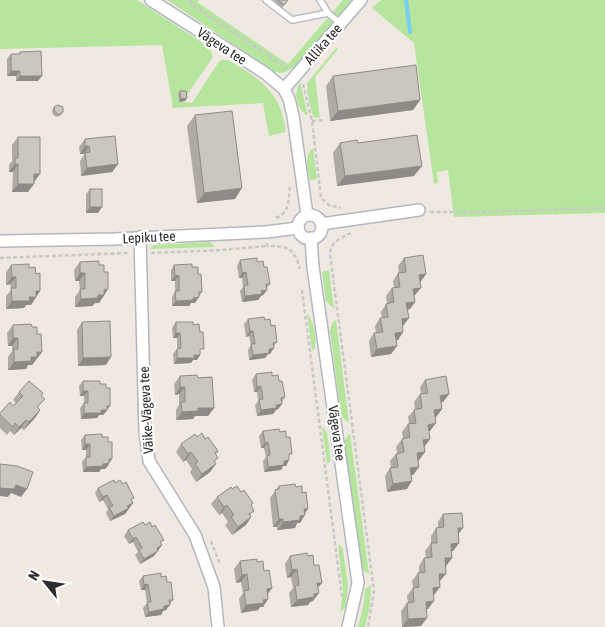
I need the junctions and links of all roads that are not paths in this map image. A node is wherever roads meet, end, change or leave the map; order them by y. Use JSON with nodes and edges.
{"nodes":[{"id":1,"x":151,"y":0,"type":"edge"},
{"id":2,"x":266,"y":0,"type":"edge"},
{"id":3,"x":320,"y":0,"type":"edge"},
{"id":4,"x":362,"y":0,"type":"edge"},
{"id":5,"x":328,"y":13,"type":"junction"},
{"id":6,"x":341,"y":24,"type":"junction"},
{"id":7,"x":284,"y":89,"type":"junction"},
{"id":8,"x":419,"y":210,"type":"road end"},
{"id":9,"x":307,"y":215,"type":"junction"},
{"id":10,"x":321,"y":224,"type":"junction"},
{"id":11,"x":298,"y":228,"type":"junction"},
{"id":12,"x":140,"y":237,"type":"junction"},
{"id":13,"x":311,"y":238,"type":"junction"},
{"id":14,"x":0,"y":241,"type":"edge"},
{"id":15,"x":218,"y":627,"type":"edge"},
{"id":16,"x":348,"y":627,"type":"edge"}],
"edges":[{"from":1,"to":7,"type":"street","name":"Vägeva tee"},
{"from":2,"to":5,"type":"lane"},
{"from":3,"to":5,"type":"lane"},
{"from":4,"to":6,"type":"street","name":"Allika tee"},
{"from":5,"to":6,"type":"lane"},
{"from":6,"to":7,"type":"street","name":"Allika tee"},
{"from":7,"to":9,"type":"street"},
{"from":8,"to":10,"type":"street"},
{"from":9,"to":10,"type":"street"},
{"from":9,"to":11,"type":"street"},
{"from":10,"to":13,"type":"street"},
{"from":11,"to":12,"type":"street","name":"Lepiku tee"},
{"from":11,"to":13,"type":"street"},
{"from":12,"to":14,"type":"street","name":"Lepiku tee"},
{"from":12,"to":15,"type":"street","name":"Väike-Vägeva tee"},
{"from":13,"to":16,"type":"street","name":"Vägeva tee"}]}
